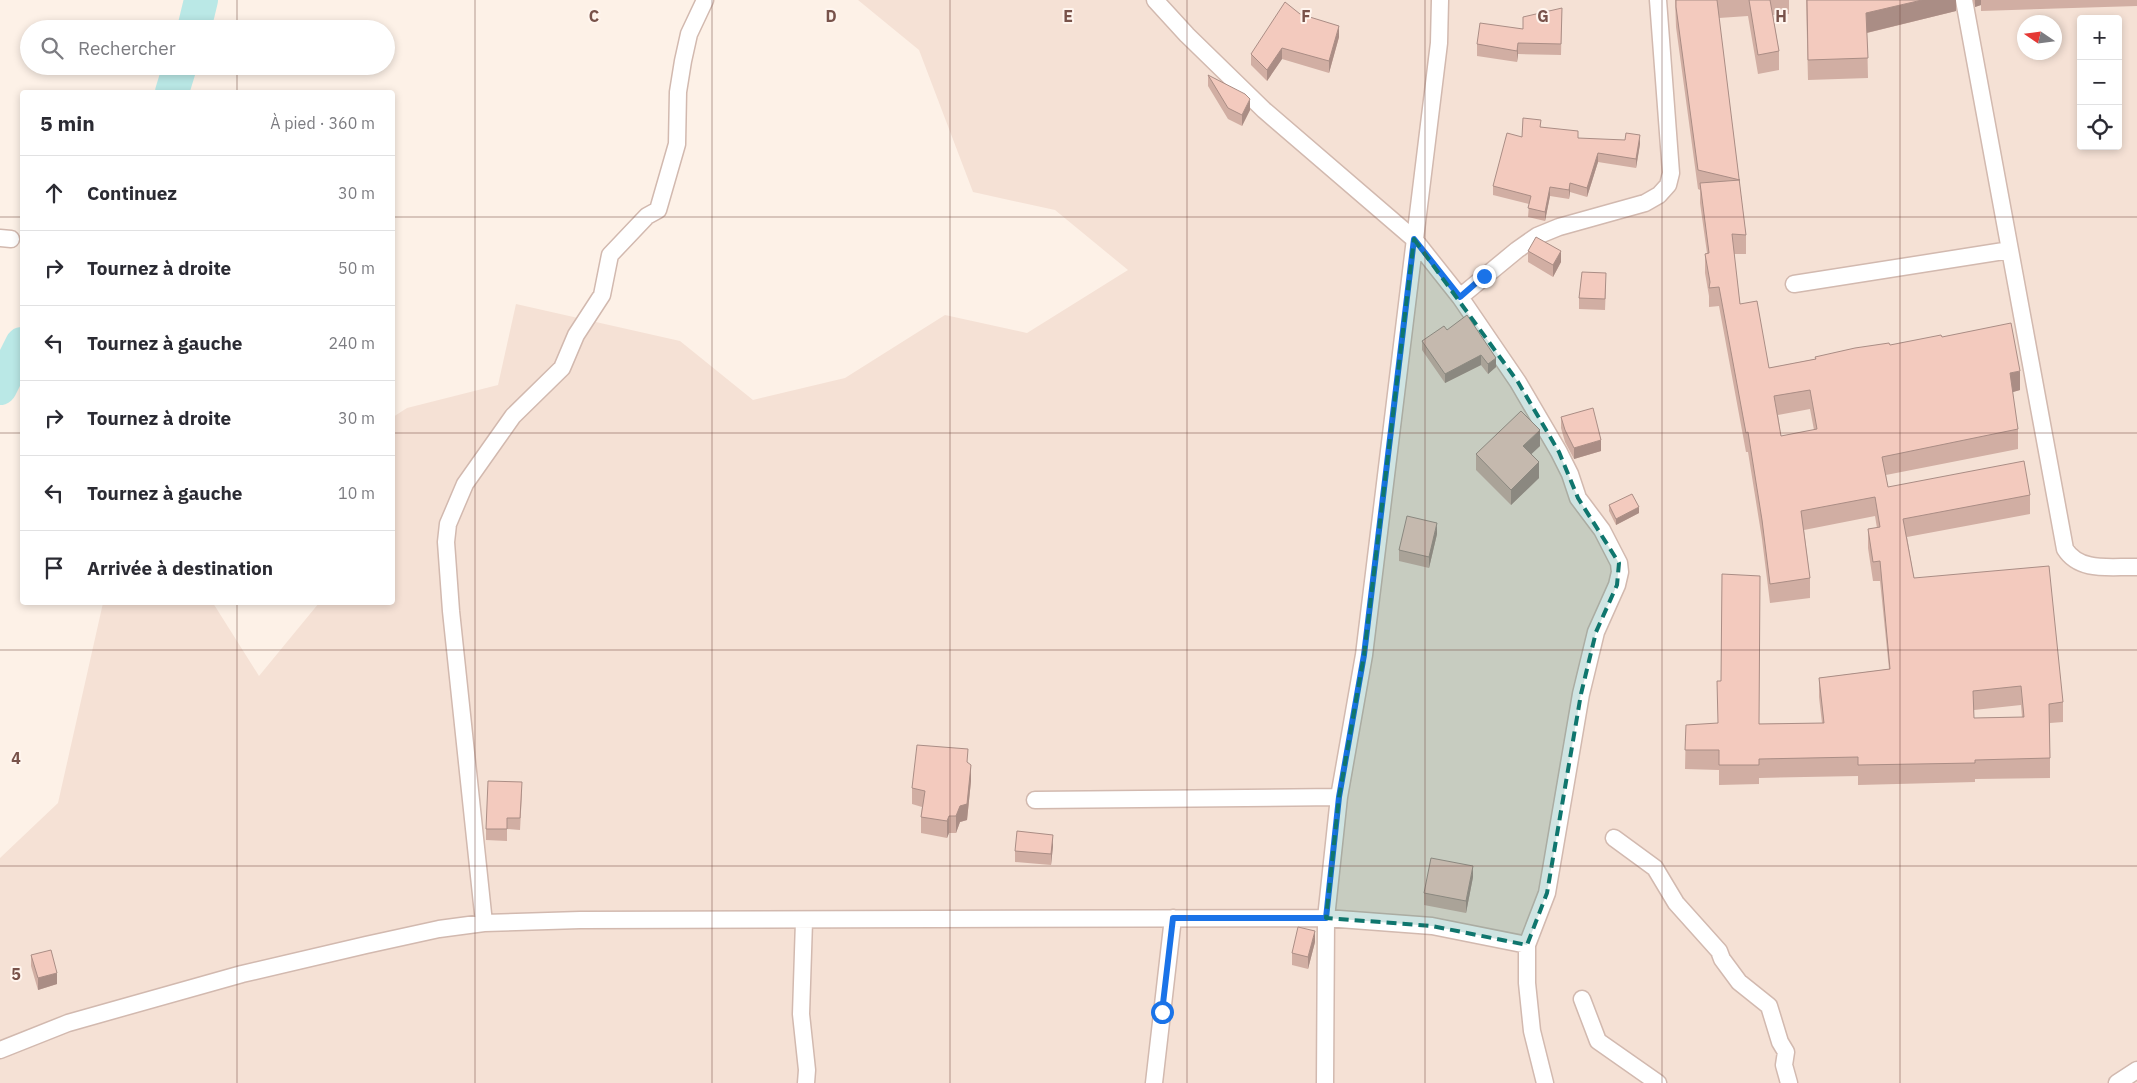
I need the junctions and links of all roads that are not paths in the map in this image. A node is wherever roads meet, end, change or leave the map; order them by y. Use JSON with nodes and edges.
{"nodes":[{"id":1,"x":705,"y":0,"type":"edge"},
{"id":2,"x":1155,"y":0,"type":"edge"},
{"id":3,"x":1440,"y":0,"type":"edge"},
{"id":4,"x":1658,"y":0,"type":"edge"},
{"id":5,"x":1964,"y":0,"type":"edge"},
{"id":6,"x":1414,"y":239,"type":"junction"},
{"id":7,"x":2010,"y":250,"type":"junction"},
{"id":8,"x":1794,"y":284,"type":"dead end"},
{"id":9,"x":1460,"y":297,"type":"junction"},
{"id":10,"x":2137,"y":566,"type":"edge"},
{"id":11,"x":1339,"y":797,"type":"junction"},
{"id":12,"x":1035,"y":800,"type":"dead end"},
{"id":13,"x":1614,"y":838,"type":"dead end"},
{"id":14,"x":1173,"y":918,"type":"junction"},
{"id":15,"x":1326,"y":918,"type":"junction"},
{"id":16,"x":804,"y":921,"type":"junction"},
{"id":17,"x":484,"y":923,"type":"junction"},
{"id":18,"x":1527,"y":945,"type":"junction"},
{"id":19,"x":1582,"y":999,"type":"dead end"},
{"id":20,"x":0,"y":1050,"type":"edge"},
{"id":21,"x":2137,"y":1070,"type":"edge"},
{"id":22,"x":806,"y":1083,"type":"edge"},
{"id":23,"x":1154,"y":1083,"type":"edge"},
{"id":24,"x":1325,"y":1083,"type":"edge"},
{"id":25,"x":1545,"y":1083,"type":"edge"},
{"id":26,"x":1658,"y":1083,"type":"edge"},
{"id":27,"x":1789,"y":1083,"type":"edge"},
{"id":28,"x":2116,"y":1083,"type":"edge"}],
"edges":[{"from":1,"to":17,"type":"street"},
{"from":2,"to":6,"type":"street"},
{"from":3,"to":6,"type":"street"},
{"from":4,"to":9,"type":"street"},
{"from":5,"to":7,"type":"street"},
{"from":6,"to":9,"type":"street"},
{"from":6,"to":11,"type":"street"},
{"from":7,"to":8,"type":"street"},
{"from":7,"to":10,"type":"street"},
{"from":9,"to":18,"type":"street"},
{"from":11,"to":12,"type":"street"},
{"from":11,"to":15,"type":"street"},
{"from":13,"to":27,"type":"street"},
{"from":14,"to":15,"type":"street"},
{"from":14,"to":16,"type":"street"},
{"from":14,"to":23,"type":"street"},
{"from":15,"to":18,"type":"street"},
{"from":15,"to":24,"type":"street"},
{"from":16,"to":17,"type":"street"},
{"from":16,"to":22,"type":"street"},
{"from":17,"to":20,"type":"street"},
{"from":18,"to":25,"type":"street"},
{"from":19,"to":26,"type":"street"},
{"from":21,"to":28,"type":"street"}]}
